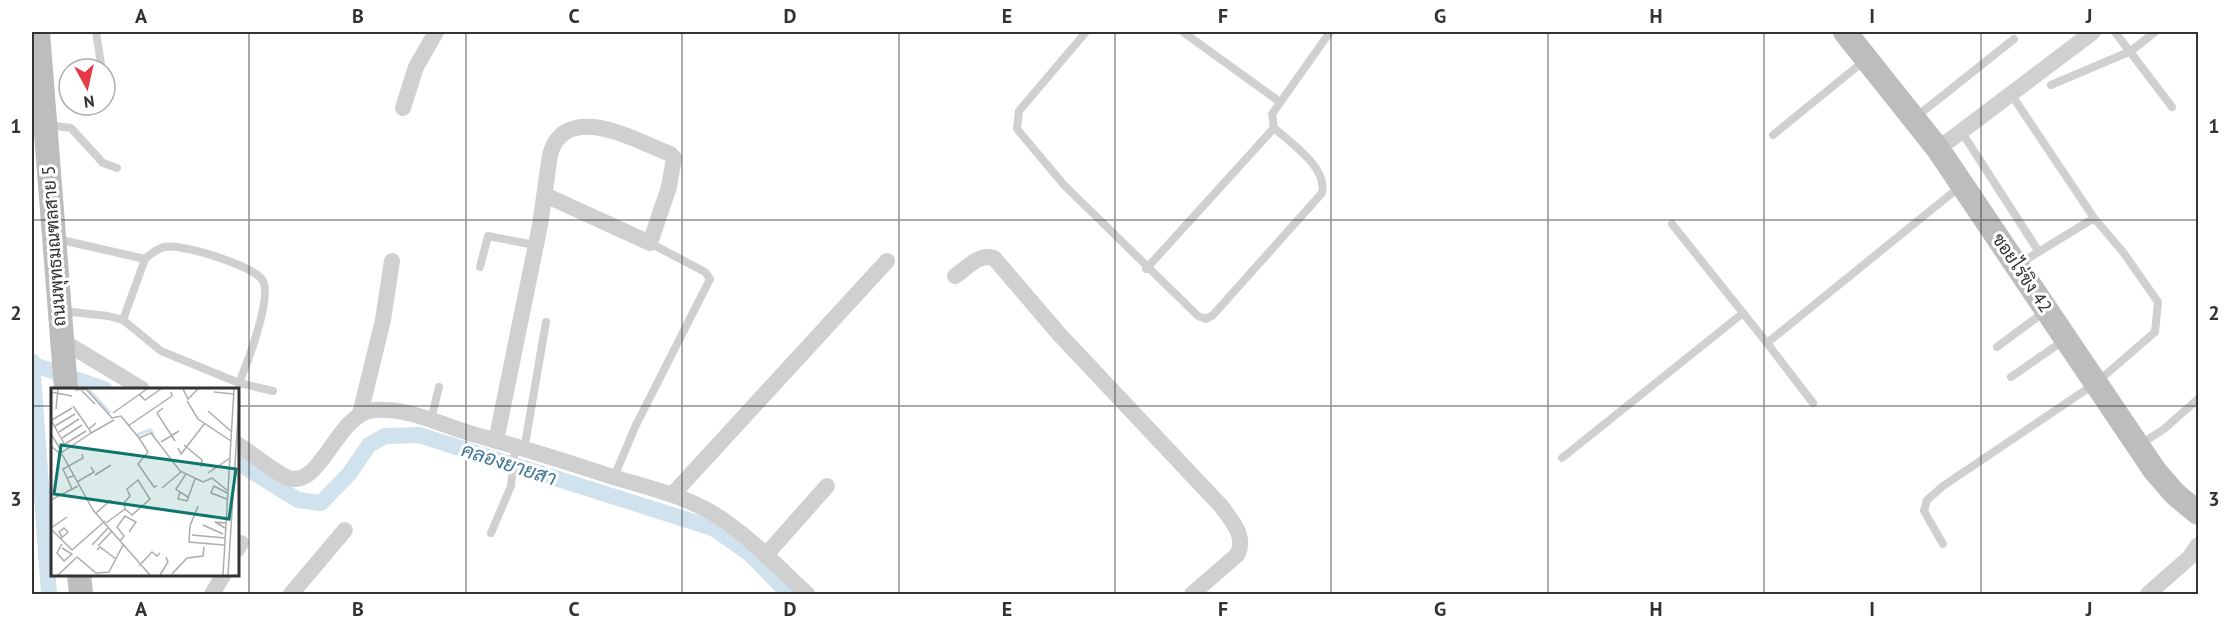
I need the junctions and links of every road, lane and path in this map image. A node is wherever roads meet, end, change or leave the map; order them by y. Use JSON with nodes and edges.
{"nodes":[{"id":1,"x":38,"y":32,"type":"edge"},
{"id":2,"x":96,"y":32,"type":"edge"},
{"id":3,"x":436,"y":32,"type":"edge"},
{"id":4,"x":1086,"y":32,"type":"edge"},
{"id":5,"x":1183,"y":32,"type":"edge"},
{"id":6,"x":1330,"y":32,"type":"edge"},
{"id":7,"x":1845,"y":32,"type":"edge"},
{"id":8,"x":2093,"y":32,"type":"edge"},
{"id":9,"x":2115,"y":32,"type":"edge"},
{"id":10,"x":2155,"y":32,"type":"edge"},
{"id":11,"x":2014,"y":39,"type":"dead end"},
{"id":12,"x":2131,"y":51,"type":"junction"},
{"id":13,"x":100,"y":57,"type":"edge"},
{"id":14,"x":1867,"y":59,"type":"junction"},
{"id":15,"x":2051,"y":85,"type":"dead end"},
{"id":16,"x":2011,"y":94,"type":"junction"},
{"id":17,"x":1280,"y":102,"type":"junction"},
{"id":18,"x":2172,"y":107,"type":"dead end"},
{"id":19,"x":403,"y":108,"type":"dead end"},
{"id":20,"x":1914,"y":119,"type":"junction"},
{"id":21,"x":45,"y":125,"type":"junction"},
{"id":22,"x":1274,"y":128,"type":"junction"},
{"id":23,"x":1961,"y":131,"type":"junction"},
{"id":24,"x":1773,"y":135,"type":"dead end"},
{"id":25,"x":1938,"y":149,"type":"junction"},
{"id":26,"x":117,"y":168,"type":"dead end"},
{"id":27,"x":1962,"y":185,"type":"junction"},
{"id":28,"x":544,"y":195,"type":"junction"},
{"id":29,"x":2094,"y":218,"type":"junction"},
{"id":30,"x":1672,"y":224,"type":"dead end"},
{"id":31,"x":54,"y":239,"type":"junction"},
{"id":32,"x":650,"y":243,"type":"junction"},
{"id":33,"x":535,"y":245,"type":"junction"},
{"id":34,"x":2039,"y":252,"type":"junction"},
{"id":35,"x":145,"y":259,"type":"junction"},
{"id":36,"x":392,"y":261,"type":"dead end"},
{"id":37,"x":887,"y":261,"type":"dead end"},
{"id":38,"x":2016,"y":265,"type":"junction"},
{"id":39,"x":480,"y":267,"type":"dead end"},
{"id":40,"x":1146,"y":268,"type":"junction"},
{"id":41,"x":955,"y":276,"type":"dead end"},
{"id":42,"x":2047,"y":310,"type":"junction"},
{"id":43,"x":59,"y":311,"type":"junction"},
{"id":44,"x":1743,"y":313,"type":"junction"},
{"id":45,"x":123,"y":320,"type":"junction"},
{"id":46,"x":546,"y":322,"type":"dead end"},
{"id":47,"x":2066,"y":339,"type":"junction"},
{"id":48,"x":1767,"y":343,"type":"junction"},
{"id":49,"x":62,"y":344,"type":"junction"},
{"id":50,"x":1997,"y":347,"type":"dead end"},
{"id":51,"x":2012,"y":377,"type":"dead end"},
{"id":52,"x":238,"y":383,"type":"junction"},
{"id":53,"x":2096,"y":383,"type":"junction"},
{"id":54,"x":439,"y":387,"type":"dead end"},
{"id":55,"x":66,"y":388,"type":"edge"},
{"id":56,"x":140,"y":388,"type":"edge"},
{"id":57,"x":273,"y":391,"type":"dead end"},
{"id":58,"x":2199,"y":399,"type":"edge"},
{"id":59,"x":1813,"y":403,"type":"dead end"},
{"id":60,"x":360,"y":414,"type":"junction"},
{"id":61,"x":431,"y":420,"type":"junction"},
{"id":62,"x":496,"y":441,"type":"junction"},
{"id":63,"x":238,"y":445,"type":"edge"},
{"id":64,"x":2138,"y":446,"type":"junction"},
{"id":65,"x":518,"y":453,"type":"junction"},
{"id":66,"x":1562,"y":458,"type":"dead end"},
{"id":67,"x":614,"y":477,"type":"junction"},
{"id":68,"x":827,"y":486,"type":"dead end"},
{"id":69,"x":673,"y":494,"type":"junction"},
{"id":70,"x":2199,"y":513,"type":"edge"},
{"id":71,"x":345,"y":530,"type":"dead end"},
{"id":72,"x":491,"y":533,"type":"dead end"},
{"id":73,"x":1943,"y":544,"type":"dead end"},
{"id":74,"x":2199,"y":545,"type":"edge"},
{"id":75,"x":765,"y":556,"type":"junction"},
{"id":76,"x":79,"y":575,"type":"edge"},
{"id":77,"x":223,"y":575,"type":"edge"},
{"id":78,"x":2154,"y":593,"type":"edge"},
{"id":79,"x":81,"y":594,"type":"edge"},
{"id":80,"x":212,"y":594,"type":"edge"},
{"id":81,"x":291,"y":594,"type":"edge"},
{"id":82,"x":807,"y":594,"type":"edge"},
{"id":83,"x":1192,"y":594,"type":"edge"}],
"edges":[{"from":1,"to":21,"type":"street","name":"ถนนพุทธมณฑลสาย 5"},
{"from":2,"to":13,"type":"lane"},
{"from":3,"to":19,"type":"street"},
{"from":4,"to":40,"type":"lane"},
{"from":5,"to":17,"type":"lane"},
{"from":6,"to":17,"type":"lane"},
{"from":7,"to":14,"type":"street","name":"ซอยไร่ขิง 42"},
{"from":8,"to":16,"type":"street"},
{"from":9,"to":12,"type":"lane"},
{"from":10,"to":12,"type":"lane"},
{"from":11,"to":20,"type":"lane"},
{"from":12,"to":15,"type":"lane"},
{"from":12,"to":18,"type":"lane"},
{"from":14,"to":20,"type":"street","name":"ซอยไร่ขิง 42"},
{"from":14,"to":24,"type":"lane"},
{"from":16,"to":23,"type":"street"},
{"from":16,"to":29,"type":"lane"},
{"from":17,"to":22,"type":"lane"},
{"from":20,"to":25,"type":"street","name":"ซอยไร่ขิง 42"},
{"from":21,"to":26,"type":"lane"},
{"from":21,"to":31,"type":"street","name":"ถนนพุทธมณฑลสาย 5"},
{"from":22,"to":40,"type":"lane"},
{"from":22,"to":40,"type":"lane"},
{"from":23,"to":25,"type":"street"},
{"from":23,"to":34,"type":"lane"},
{"from":25,"to":27,"type":"street","name":"ซอยไร่ขิง 42"},
{"from":27,"to":38,"type":"street","name":"ซอยไร่ขิง 42"},
{"from":27,"to":48,"type":"lane"},
{"from":28,"to":32,"type":"street"},
{"from":28,"to":32,"type":"street"},
{"from":28,"to":33,"type":"street"},
{"from":29,"to":34,"type":"lane"},
{"from":29,"to":53,"type":"lane"},
{"from":30,"to":44,"type":"lane"},
{"from":31,"to":35,"type":"lane"},
{"from":31,"to":43,"type":"street","name":"ถนนพุทธมณฑลสาย 5"},
{"from":32,"to":67,"type":"lane"},
{"from":33,"to":39,"type":"lane"},
{"from":33,"to":62,"type":"street"},
{"from":34,"to":38,"type":"lane"},
{"from":35,"to":45,"type":"lane"},
{"from":35,"to":52,"type":"lane"},
{"from":36,"to":60,"type":"street"},
{"from":37,"to":69,"type":"street"},
{"from":38,"to":42,"type":"street","name":"ซอยไร่ขิง 42"},
{"from":41,"to":83,"type":"street"},
{"from":42,"to":47,"type":"street","name":"ซอยไร่ขิง 42"},
{"from":42,"to":50,"type":"lane"},
{"from":43,"to":45,"type":"lane"},
{"from":43,"to":49,"type":"street","name":"ถนนพุทธมณฑลสาย 5"},
{"from":44,"to":48,"type":"lane"},
{"from":44,"to":66,"type":"lane"},
{"from":45,"to":52,"type":"lane"},
{"from":46,"to":65,"type":"lane"},
{"from":47,"to":51,"type":"lane"},
{"from":47,"to":53,"type":"street","name":"ซอยไร่ขิง 42"},
{"from":48,"to":59,"type":"lane"},
{"from":49,"to":55,"type":"street","name":"ถนนพุทธมณฑลสาย 5"},
{"from":49,"to":56,"type":"street"},
{"from":52,"to":57,"type":"lane"},
{"from":53,"to":64,"type":"street","name":"ซอยไร่ขิง 42"},
{"from":53,"to":73,"type":"lane"},
{"from":54,"to":61,"type":"lane"},
{"from":58,"to":64,"type":"lane"},
{"from":60,"to":61,"type":"street"},
{"from":60,"to":63,"type":"street"},
{"from":61,"to":62,"type":"street"},
{"from":62,"to":65,"type":"street"},
{"from":64,"to":70,"type":"street","name":"ซอยไร่ขิง 42"},
{"from":65,"to":67,"type":"street"},
{"from":65,"to":72,"type":"lane"},
{"from":67,"to":69,"type":"street"},
{"from":68,"to":75,"type":"street"},
{"from":69,"to":75,"type":"street"},
{"from":71,"to":81,"type":"street"},
{"from":74,"to":78,"type":"street"},
{"from":75,"to":82,"type":"street"},
{"from":76,"to":79,"type":"street"},
{"from":77,"to":80,"type":"street"}]}
